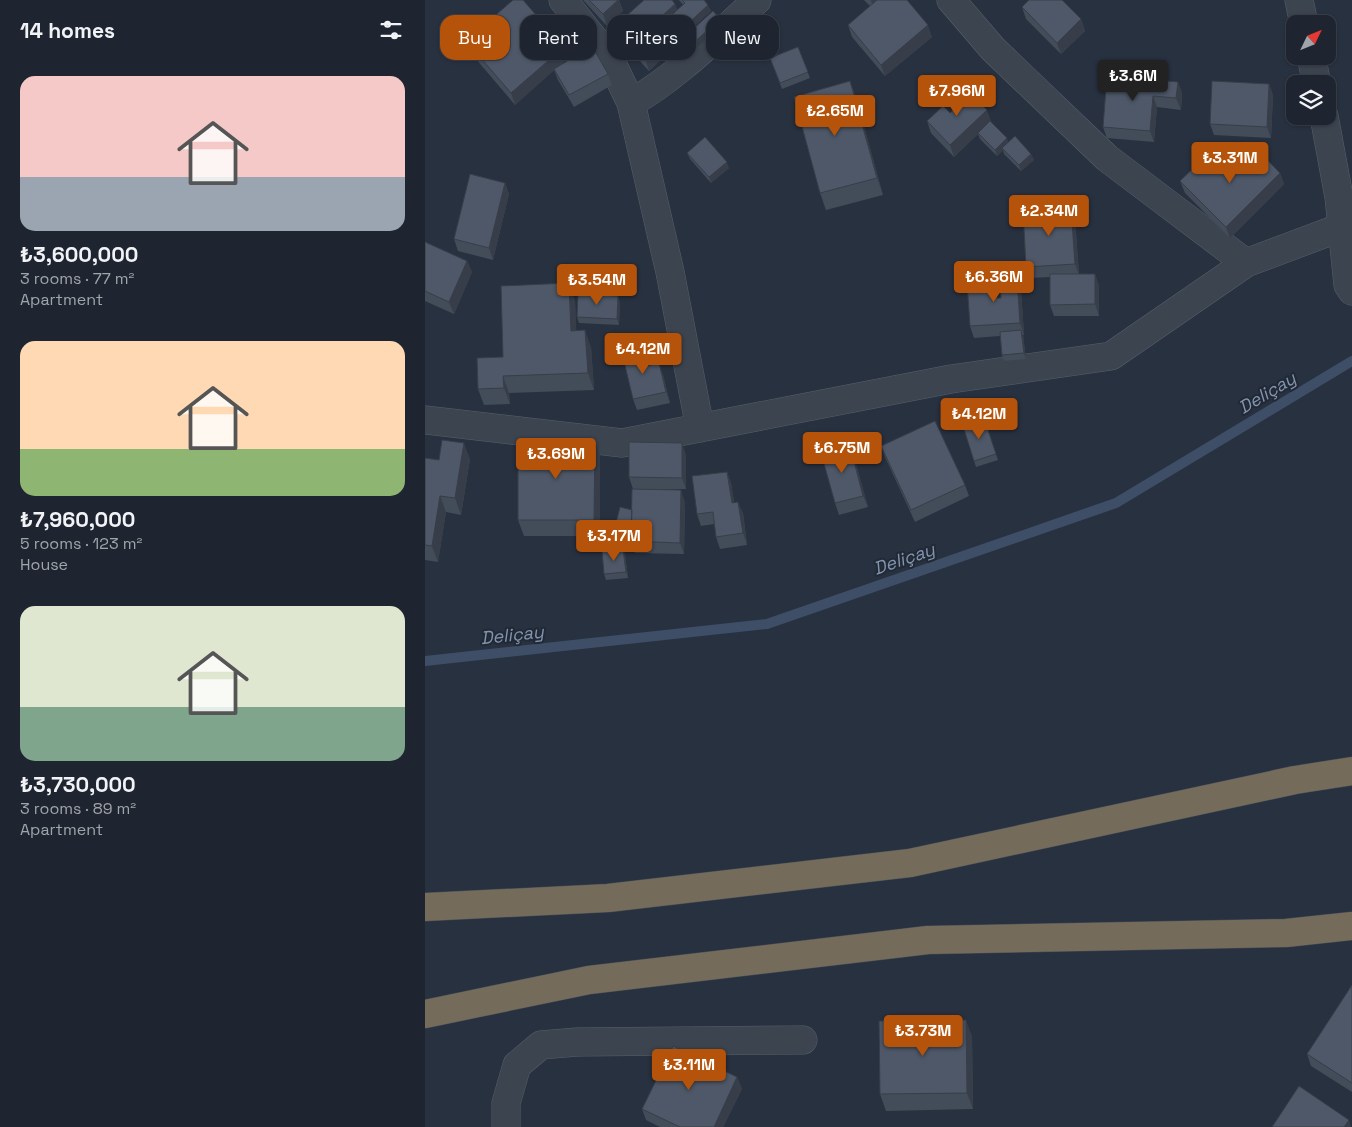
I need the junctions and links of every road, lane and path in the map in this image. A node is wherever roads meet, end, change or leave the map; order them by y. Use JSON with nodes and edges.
{"nodes":[{"id":1,"x":563,"y":0,"type":"edge"},
{"id":2,"x":757,"y":0,"type":"edge"},
{"id":3,"x":951,"y":0,"type":"edge"},
{"id":4,"x":1299,"y":0,"type":"edge"},
{"id":5,"x":1303,"y":15,"type":"edge"},
{"id":6,"x":631,"y":103,"type":"junction"},
{"id":7,"x":1326,"y":125,"type":"edge"},
{"id":8,"x":1345,"y":194,"type":"edge"},
{"id":9,"x":1342,"y":227,"type":"junction"},
{"id":10,"x":1246,"y":263,"type":"junction"},
{"id":11,"x":1350,"y":288,"type":"edge"},
{"id":12,"x":425,"y":420,"type":"edge"},
{"id":13,"x":699,"y":428,"type":"junction"},
{"id":14,"x":1352,"y":770,"type":"edge"},
{"id":15,"x":425,"y":907,"type":"edge"},
{"id":16,"x":1352,"y":926,"type":"edge"},
{"id":17,"x":425,"y":1014,"type":"edge"},
{"id":18,"x":803,"y":1040,"type":"dead end"},
{"id":19,"x":506,"y":1127,"type":"edge"}],
"edges":[{"from":1,"to":6,"type":"street"},
{"from":2,"to":6,"type":"street"},
{"from":3,"to":10,"type":"street"},
{"from":4,"to":5,"type":"street"},
{"from":6,"to":13,"type":"street"},
{"from":7,"to":8,"type":"street"},
{"from":8,"to":9,"type":"street"},
{"from":9,"to":10,"type":"street"},
{"from":9,"to":11,"type":"street"},
{"from":10,"to":13,"type":"street"},
{"from":12,"to":13,"type":"street"},
{"from":14,"to":15,"type":"highway"},
{"from":16,"to":17,"type":"highway"},
{"from":18,"to":19,"type":"street"}]}
